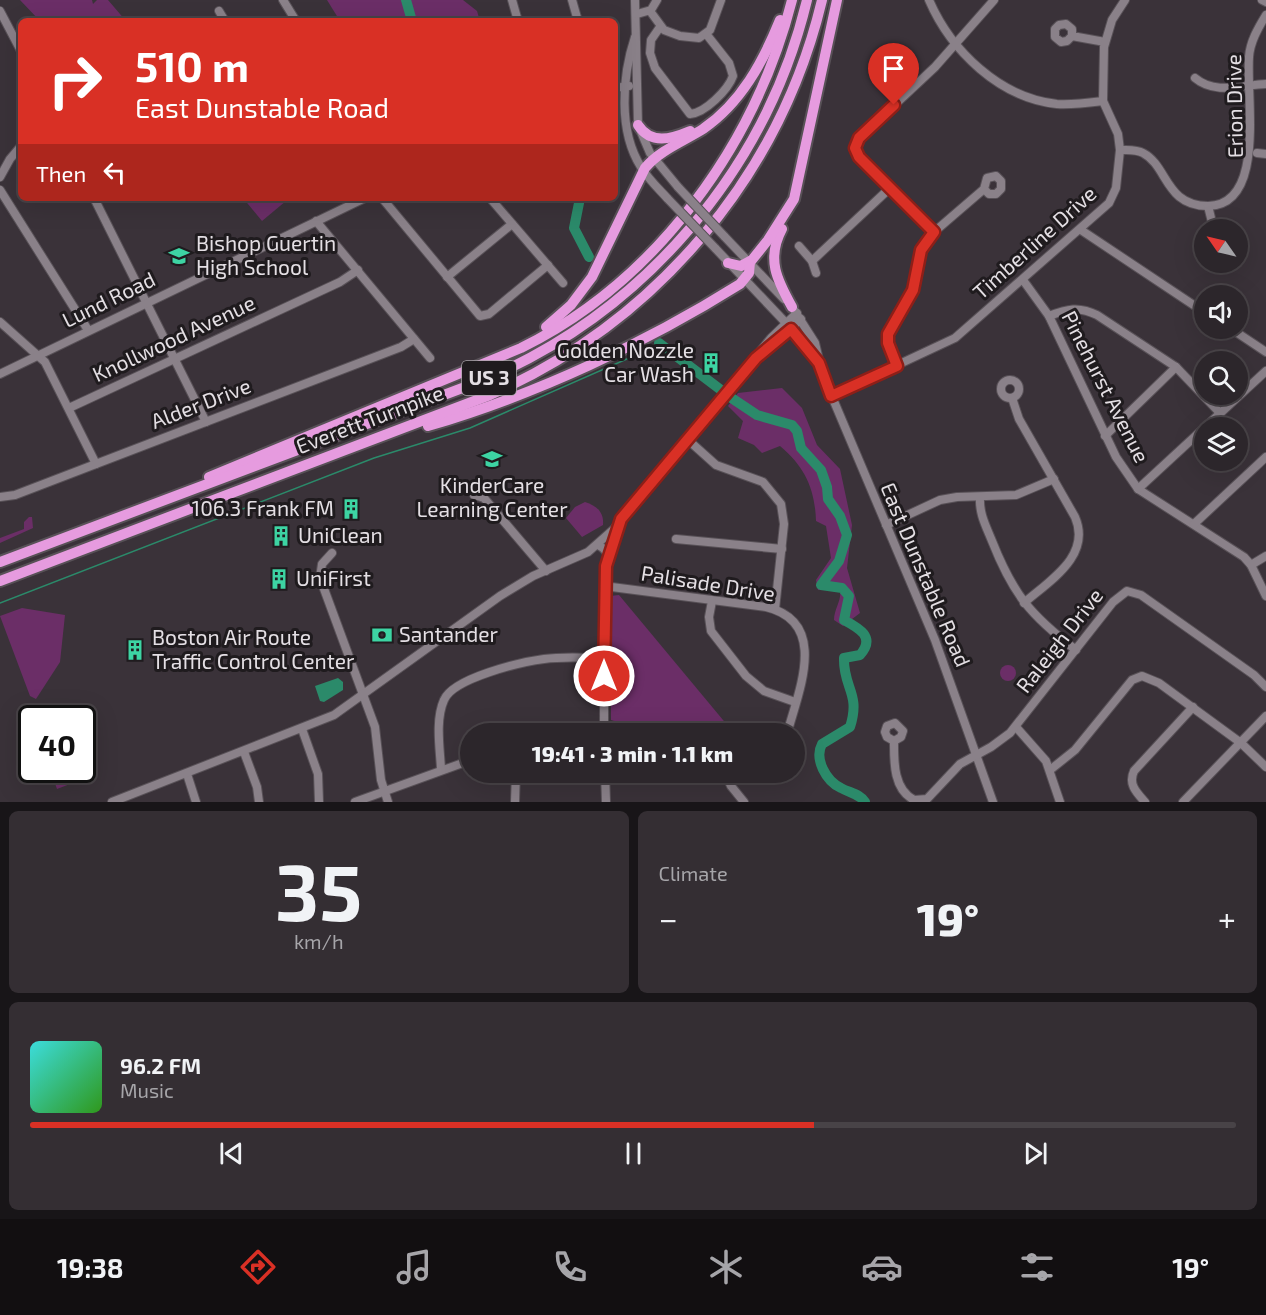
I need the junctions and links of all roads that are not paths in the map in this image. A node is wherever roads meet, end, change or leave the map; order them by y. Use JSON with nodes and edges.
{"nodes":[{"id":1,"x":283,"y":0,"type":"edge"},
{"id":2,"x":512,"y":0,"type":"edge"},
{"id":3,"x":572,"y":0,"type":"edge"},
{"id":4,"x":635,"y":0,"type":"edge"},
{"id":5,"x":657,"y":0,"type":"edge"},
{"id":6,"x":721,"y":0,"type":"edge"},
{"id":7,"x":790,"y":0,"type":"edge"},
{"id":8,"x":807,"y":0,"type":"edge"},
{"id":9,"x":822,"y":0,"type":"edge"},
{"id":10,"x":837,"y":0,"type":"edge"},
{"id":11,"x":929,"y":0,"type":"edge"},
{"id":12,"x":994,"y":0,"type":"edge"},
{"id":13,"x":1125,"y":0,"type":"edge"},
{"id":14,"x":0,"y":10,"type":"edge"},
{"id":15,"x":219,"y":11,"type":"dead end"},
{"id":16,"x":650,"y":11,"type":"junction"},
{"id":17,"x":637,"y":14,"type":"junction"},
{"id":18,"x":1266,"y":15,"type":"edge"},
{"id":19,"x":223,"y":18,"type":"edge"},
{"id":20,"x":294,"y":18,"type":"edge"},
{"id":21,"x":517,"y":18,"type":"edge"},
{"id":22,"x":577,"y":18,"type":"edge"},
{"id":23,"x":3,"y":25,"type":"edge"},
{"id":24,"x":660,"y":27,"type":"junction"},
{"id":25,"x":637,"y":33,"type":"junction"},
{"id":26,"x":707,"y":34,"type":"junction"},
{"id":27,"x":1072,"y":36,"type":"dead end"},
{"id":28,"x":1105,"y":42,"type":"junction"},
{"id":29,"x":957,"y":43,"type":"junction"},
{"id":30,"x":18,"y":47,"type":"edge"},
{"id":31,"x":1195,"y":78,"type":"dead end"},
{"id":32,"x":1266,"y":84,"type":"edge"},
{"id":33,"x":1252,"y":85,"type":"junction"},
{"id":34,"x":618,"y":89,"type":"edge"},
{"id":35,"x":637,"y":89,"type":"junction"},
{"id":36,"x":626,"y":91,"type":"junction"},
{"id":37,"x":618,"y":94,"type":"edge"},
{"id":38,"x":1103,"y":101,"type":"junction"},
{"id":39,"x":728,"y":107,"type":"junction"},
{"id":40,"x":638,"y":124,"type":"junction"},
{"id":41,"x":18,"y":150,"type":"edge"},
{"id":42,"x":1120,"y":150,"type":"junction"},
{"id":43,"x":1257,"y":153,"type":"junction"},
{"id":44,"x":1266,"y":154,"type":"edge"},
{"id":45,"x":654,"y":159,"type":"junction"},
{"id":46,"x":643,"y":171,"type":"junction"},
{"id":47,"x":0,"y":177,"type":"edge"},
{"id":48,"x":890,"y":188,"type":"junction"},
{"id":49,"x":984,"y":189,"type":"dead end"},
{"id":50,"x":0,"y":190,"type":"edge"},
{"id":51,"x":794,"y":199,"type":"junction"},
{"id":52,"x":95,"y":201,"type":"edge"},
{"id":53,"x":350,"y":201,"type":"edge"},
{"id":54,"x":384,"y":201,"type":"edge"},
{"id":55,"x":493,"y":201,"type":"edge"},
{"id":56,"x":1208,"y":206,"type":"junction"},
{"id":57,"x":1211,"y":219,"type":"edge"},
{"id":58,"x":316,"y":221,"type":"junction"},
{"id":59,"x":512,"y":224,"type":"junction"},
{"id":60,"x":1081,"y":230,"type":"junction"},
{"id":61,"x":934,"y":232,"type":"junction"},
{"id":62,"x":799,"y":246,"type":"dead end"},
{"id":63,"x":813,"y":261,"type":"junction"},
{"id":64,"x":750,"y":262,"type":"junction"},
{"id":65,"x":728,"y":263,"type":"junction"},
{"id":66,"x":548,"y":265,"type":"junction"},
{"id":67,"x":358,"y":270,"type":"junction"},
{"id":68,"x":816,"y":273,"type":"dead end"},
{"id":69,"x":447,"y":277,"type":"junction"},
{"id":70,"x":744,"y":280,"type":"junction"},
{"id":71,"x":1023,"y":280,"type":"junction"},
{"id":72,"x":563,"y":283,"type":"dead end"},
{"id":73,"x":145,"y":303,"type":"junction"},
{"id":74,"x":1194,"y":305,"type":"edge"},
{"id":75,"x":797,"y":313,"type":"junction"},
{"id":76,"x":1048,"y":316,"type":"junction"},
{"id":77,"x":0,"y":322,"type":"edge"},
{"id":78,"x":788,"y":326,"type":"junction"},
{"id":79,"x":88,"y":330,"type":"junction"},
{"id":80,"x":414,"y":339,"type":"junction"},
{"id":81,"x":1246,"y":339,"type":"edge"},
{"id":82,"x":1266,"y":352,"type":"edge"},
{"id":83,"x":38,"y":355,"type":"junction"},
{"id":84,"x":430,"y":358,"type":"dead end"},
{"id":85,"x":174,"y":359,"type":"junction"},
{"id":86,"x":819,"y":363,"type":"junction"},
{"id":87,"x":484,"y":364,"type":"junction"},
{"id":88,"x":897,"y":366,"type":"junction"},
{"id":89,"x":1176,"y":367,"type":"junction"},
{"id":90,"x":1266,"y":371,"type":"edge"},
{"id":91,"x":0,"y":374,"type":"edge"},
{"id":92,"x":831,"y":396,"type":"junction"},
{"id":93,"x":1012,"y":398,"type":"dead end"},
{"id":94,"x":69,"y":408,"type":"junction"},
{"id":95,"x":1220,"y":412,"type":"junction"},
{"id":96,"x":206,"y":422,"type":"junction"},
{"id":97,"x":1105,"y":436,"type":"junction"},
{"id":98,"x":687,"y":439,"type":"junction"},
{"id":99,"x":353,"y":447,"type":"junction"},
{"id":100,"x":1266,"y":457,"type":"edge"},
{"id":101,"x":96,"y":464,"type":"junction"},
{"id":102,"x":1054,"y":478,"type":"junction"},
{"id":103,"x":1138,"y":489,"type":"junction"},
{"id":104,"x":474,"y":495,"type":"dead end"},
{"id":105,"x":0,"y":497,"type":"edge"},
{"id":106,"x":980,"y":497,"type":"junction"},
{"id":107,"x":621,"y":519,"type":"junction"},
{"id":108,"x":1194,"y":524,"type":"junction"},
{"id":109,"x":886,"y":525,"type":"junction"},
{"id":110,"x":676,"y":539,"type":"dead end"},
{"id":111,"x":598,"y":545,"type":"junction"},
{"id":112,"x":782,"y":549,"type":"junction"},
{"id":113,"x":332,"y":553,"type":"dead end"},
{"id":114,"x":1266,"y":556,"type":"edge"},
{"id":115,"x":5,"y":561,"type":"edge"},
{"id":116,"x":607,"y":563,"type":"junction"},
{"id":117,"x":1251,"y":565,"type":"junction"},
{"id":118,"x":546,"y":571,"type":"junction"},
{"id":119,"x":0,"y":581,"type":"edge"},
{"id":120,"x":604,"y":586,"type":"junction"},
{"id":121,"x":1266,"y":596,"type":"edge"},
{"id":122,"x":712,"y":601,"type":"junction"},
{"id":123,"x":1024,"y":603,"type":"junction"},
{"id":124,"x":775,"y":609,"type":"junction"},
{"id":125,"x":1076,"y":650,"type":"junction"},
{"id":126,"x":604,"y":658,"type":"junction"},
{"id":127,"x":1266,"y":687,"type":"edge"},
{"id":128,"x":364,"y":694,"type":"junction"},
{"id":129,"x":795,"y":702,"type":"junction"},
{"id":130,"x":1193,"y":708,"type":"junction"},
{"id":131,"x":1266,"y":716,"type":"edge"},
{"id":132,"x":604,"y":723,"type":"edge"},
{"id":133,"x":790,"y":723,"type":"edge"},
{"id":134,"x":1016,"y":726,"type":"junction"},
{"id":135,"x":302,"y":729,"type":"junction"},
{"id":136,"x":894,"y":741,"type":"dead end"},
{"id":137,"x":1241,"y":743,"type":"junction"},
{"id":138,"x":244,"y":752,"type":"junction"},
{"id":139,"x":976,"y":754,"type":"junction"},
{"id":140,"x":460,"y":763,"type":"edge"},
{"id":141,"x":1266,"y":767,"type":"edge"},
{"id":142,"x":441,"y":769,"type":"junction"},
{"id":143,"x":1050,"y":770,"type":"junction"},
{"id":144,"x":187,"y":774,"type":"junction"},
{"id":145,"x":516,"y":783,"type":"edge"},
{"id":146,"x":605,"y":783,"type":"edge"},
{"id":147,"x":730,"y":783,"type":"edge"},
{"id":148,"x":384,"y":791,"type":"junction"},
{"id":149,"x":129,"y":799,"type":"edge"},
{"id":150,"x":112,"y":802,"type":"edge"},
{"id":151,"x":196,"y":802,"type":"edge"},
{"id":152,"x":259,"y":802,"type":"edge"},
{"id":153,"x":319,"y":802,"type":"edge"},
{"id":154,"x":355,"y":802,"type":"edge"},
{"id":155,"x":387,"y":802,"type":"edge"},
{"id":156,"x":515,"y":802,"type":"edge"},
{"id":157,"x":606,"y":802,"type":"edge"},
{"id":158,"x":744,"y":802,"type":"edge"},
{"id":159,"x":993,"y":802,"type":"edge"},
{"id":160,"x":1060,"y":802,"type":"edge"},
{"id":161,"x":1145,"y":802,"type":"edge"},
{"id":162,"x":1183,"y":802,"type":"edge"}],
"edges":[{"from":1,"to":20,"type":"street"},
{"from":2,"to":21,"type":"street"},
{"from":3,"to":22,"type":"street"},
{"from":4,"to":17,"type":"street","name":"East Dunstable Road"},
{"from":5,"to":16,"type":"street"},
{"from":6,"to":26,"type":"street"},
{"from":7,"to":39,"type":"highway"},
{"from":7,"to":87,"type":"highway"},
{"from":8,"to":115,"type":"highway","name":"Everett Turnpike","number":"US 3"},
{"from":9,"to":99,"type":"highway","name":"Everett Turnpike","number":"US 3"},
{"from":10,"to":51,"type":"highway"},
{"from":11,"to":29,"type":"street"},
{"from":12,"to":29,"type":"street"},
{"from":13,"to":28,"type":"street","name":"Timberline Drive"},
{"from":14,"to":23,"type":"street"},
{"from":15,"to":19,"type":"street"},
{"from":16,"to":17,"type":"street"},
{"from":16,"to":24,"type":"street"},
{"from":17,"to":25,"type":"street","name":"East Dunstable Road"},
{"from":18,"to":33,"type":"street","name":"Erion Drive"},
{"from":23,"to":30,"type":"street"},
{"from":24,"to":26,"type":"street"},
{"from":24,"to":26,"type":"street"},
{"from":25,"to":35,"type":"street","name":"East Dunstable Road"},
{"from":25,"to":36,"type":"street","name":"East Dunstable Road"},
{"from":27,"to":28,"type":"street"},
{"from":28,"to":38,"type":"street","name":"Timberline Drive"},
{"from":29,"to":38,"type":"street"},
{"from":29,"to":48,"type":"street"},
{"from":31,"to":33,"type":"street"},
{"from":32,"to":33,"type":"street"},
{"from":33,"to":43,"type":"street","name":"Erion Drive"},
{"from":34,"to":36,"type":"street"},
{"from":35,"to":36,"type":"street"},
{"from":35,"to":40,"type":"street","name":"East Dunstable Road"},
{"from":36,"to":37,"type":"street"},
{"from":36,"to":46,"type":"street","name":"East Dunstable Road"},
{"from":38,"to":42,"type":"street","name":"Timberline Drive"},
{"from":39,"to":40,"type":"highway"},
{"from":39,"to":45,"type":"highway"},
{"from":40,"to":45,"type":"street","name":"East Dunstable Road"},
{"from":41,"to":47,"type":"street"},
{"from":42,"to":56,"type":"street"},
{"from":42,"to":60,"type":"street","name":"Timberline Drive"},
{"from":43,"to":44,"type":"street"},
{"from":43,"to":56,"type":"street","name":"Erion Drive"},
{"from":45,"to":46,"type":"highway"},
{"from":45,"to":64,"type":"street","name":"East Dunstable Road","bridge":true},
{"from":46,"to":65,"type":"street","name":"East Dunstable Road","bridge":true},
{"from":46,"to":87,"type":"highway"},
{"from":48,"to":61,"type":"street"},
{"from":48,"to":63,"type":"street"},
{"from":49,"to":61,"type":"street"},
{"from":50,"to":79,"type":"street"},
{"from":51,"to":64,"type":"highway"},
{"from":51,"to":75,"type":"highway"},
{"from":52,"to":73,"type":"street"},
{"from":53,"to":58,"type":"street","name":"Lund Road"},
{"from":54,"to":69,"type":"street"},
{"from":55,"to":59,"type":"street"},
{"from":56,"to":57,"type":"street"},
{"from":58,"to":67,"type":"street"},
{"from":58,"to":73,"type":"street","name":"Lund Road"},
{"from":59,"to":66,"type":"street"},
{"from":59,"to":69,"type":"street"},
{"from":60,"to":71,"type":"street","name":"Timberline Drive"},
{"from":60,"to":74,"type":"street"},
{"from":61,"to":88,"type":"street"},
{"from":62,"to":63,"type":"street"},
{"from":63,"to":68,"type":"street"},
{"from":64,"to":65,"type":"highway"},
{"from":64,"to":70,"type":"highway"},
{"from":64,"to":75,"type":"street","name":"East Dunstable Road"},
{"from":65,"to":70,"type":"street","name":"East Dunstable Road"},
{"from":66,"to":69,"type":"street"},
{"from":66,"to":72,"type":"street"},
{"from":67,"to":80,"type":"street"},
{"from":67,"to":85,"type":"street","name":"Knollwood Avenue"},
{"from":70,"to":78,"type":"street","name":"East Dunstable Road"},
{"from":70,"to":99,"type":"highway"},
{"from":71,"to":76,"type":"street","name":"Pinehurst Avenue"},
{"from":71,"to":88,"type":"street","name":"Timberline Drive"},
{"from":73,"to":79,"type":"street","name":"Lund Road"},
{"from":73,"to":85,"type":"street"},
{"from":75,"to":78,"type":"street"},
{"from":75,"to":86,"type":"street","name":"East Dunstable Road"},
{"from":76,"to":89,"type":"street"},
{"from":76,"to":97,"type":"street","name":"Pinehurst Avenue"},
{"from":77,"to":83,"type":"street"},
{"from":78,"to":86,"type":"street","name":"East Dunstable Road"},
{"from":78,"to":98,"type":"street"},
{"from":79,"to":83,"type":"street","name":"Lund Road"},
{"from":80,"to":84,"type":"street"},
{"from":80,"to":96,"type":"street","name":"Alder Drive"},
{"from":81,"to":82,"type":"street"},
{"from":83,"to":91,"type":"street","name":"Lund Road"},
{"from":83,"to":94,"type":"street"},
{"from":85,"to":94,"type":"street","name":"Knollwood Avenue"},
{"from":85,"to":96,"type":"street"},
{"from":86,"to":92,"type":"street","name":"East Dunstable Road"},
{"from":87,"to":115,"type":"highway"},
{"from":88,"to":92,"type":"street","name":"Timberline Drive"},
{"from":89,"to":95,"type":"street"},
{"from":89,"to":97,"type":"street"},
{"from":90,"to":95,"type":"street"},
{"from":92,"to":109,"type":"street","name":"East Dunstable Road"},
{"from":93,"to":102,"type":"street"},
{"from":94,"to":101,"type":"street"},
{"from":95,"to":103,"type":"street"},
{"from":96,"to":101,"type":"street","name":"Alder Drive"},
{"from":97,"to":103,"type":"street","name":"Pinehurst Avenue"},
{"from":98,"to":107,"type":"street"},
{"from":98,"to":112,"type":"street"},
{"from":99,"to":119,"type":"highway","name":"Everett Turnpike","number":"US 3"},
{"from":100,"to":108,"type":"street"},
{"from":101,"to":105,"type":"street","name":"Alder Drive"},
{"from":102,"to":106,"type":"street"},
{"from":102,"to":123,"type":"street"},
{"from":103,"to":108,"type":"street","name":"Pinehurst Avenue"},
{"from":104,"to":118,"type":"street"},
{"from":106,"to":109,"type":"street"},
{"from":106,"to":123,"type":"street"},
{"from":107,"to":111,"type":"street"},
{"from":107,"to":116,"type":"street"},
{"from":108,"to":117,"type":"street","name":"Pinehurst Avenue"},
{"from":109,"to":139,"type":"street","name":"East Dunstable Road"},
{"from":110,"to":112,"type":"street"},
{"from":111,"to":116,"type":"street"},
{"from":111,"to":118,"type":"street"},
{"from":112,"to":124,"type":"street"},
{"from":113,"to":128,"type":"street"},
{"from":114,"to":117,"type":"street"},
{"from":116,"to":120,"type":"street"},
{"from":117,"to":121,"type":"street","name":"Pinehurst Avenue"},
{"from":118,"to":128,"type":"street"},
{"from":120,"to":122,"type":"street","name":"Palisade Drive"},
{"from":120,"to":126,"type":"street"},
{"from":122,"to":124,"type":"street","name":"Palisade Drive"},
{"from":122,"to":129,"type":"street"},
{"from":123,"to":125,"type":"street"},
{"from":124,"to":129,"type":"street","name":"Palisade Drive"},
{"from":125,"to":127,"type":"street","name":"Raleigh Drive"},
{"from":125,"to":134,"type":"street","name":"Raleigh Drive"},
{"from":126,"to":132,"type":"street"},
{"from":126,"to":142,"type":"street"},
{"from":128,"to":135,"type":"street"},
{"from":128,"to":148,"type":"street"},
{"from":129,"to":133,"type":"street","name":"Palisade Drive"},
{"from":130,"to":137,"type":"street"},
{"from":130,"to":143,"type":"street"},
{"from":130,"to":161,"type":"street"},
{"from":131,"to":137,"type":"street"},
{"from":134,"to":139,"type":"street","name":"Raleigh Drive"},
{"from":134,"to":143,"type":"street"},
{"from":135,"to":138,"type":"street"},
{"from":135,"to":153,"type":"street"},
{"from":136,"to":139,"type":"street","name":"Raleigh Drive"},
{"from":137,"to":141,"type":"street"},
{"from":137,"to":162,"type":"street"},
{"from":138,"to":144,"type":"street"},
{"from":138,"to":152,"type":"street"},
{"from":139,"to":159,"type":"street","name":"East Dunstable Road"},
{"from":140,"to":142,"type":"street"},
{"from":142,"to":148,"type":"street"},
{"from":143,"to":160,"type":"street"},
{"from":144,"to":149,"type":"street"},
{"from":144,"to":151,"type":"street"},
{"from":145,"to":156,"type":"street"},
{"from":146,"to":157,"type":"street"},
{"from":147,"to":158,"type":"street"},
{"from":148,"to":154,"type":"street"},
{"from":148,"to":155,"type":"street"},
{"from":149,"to":150,"type":"street"}]}
